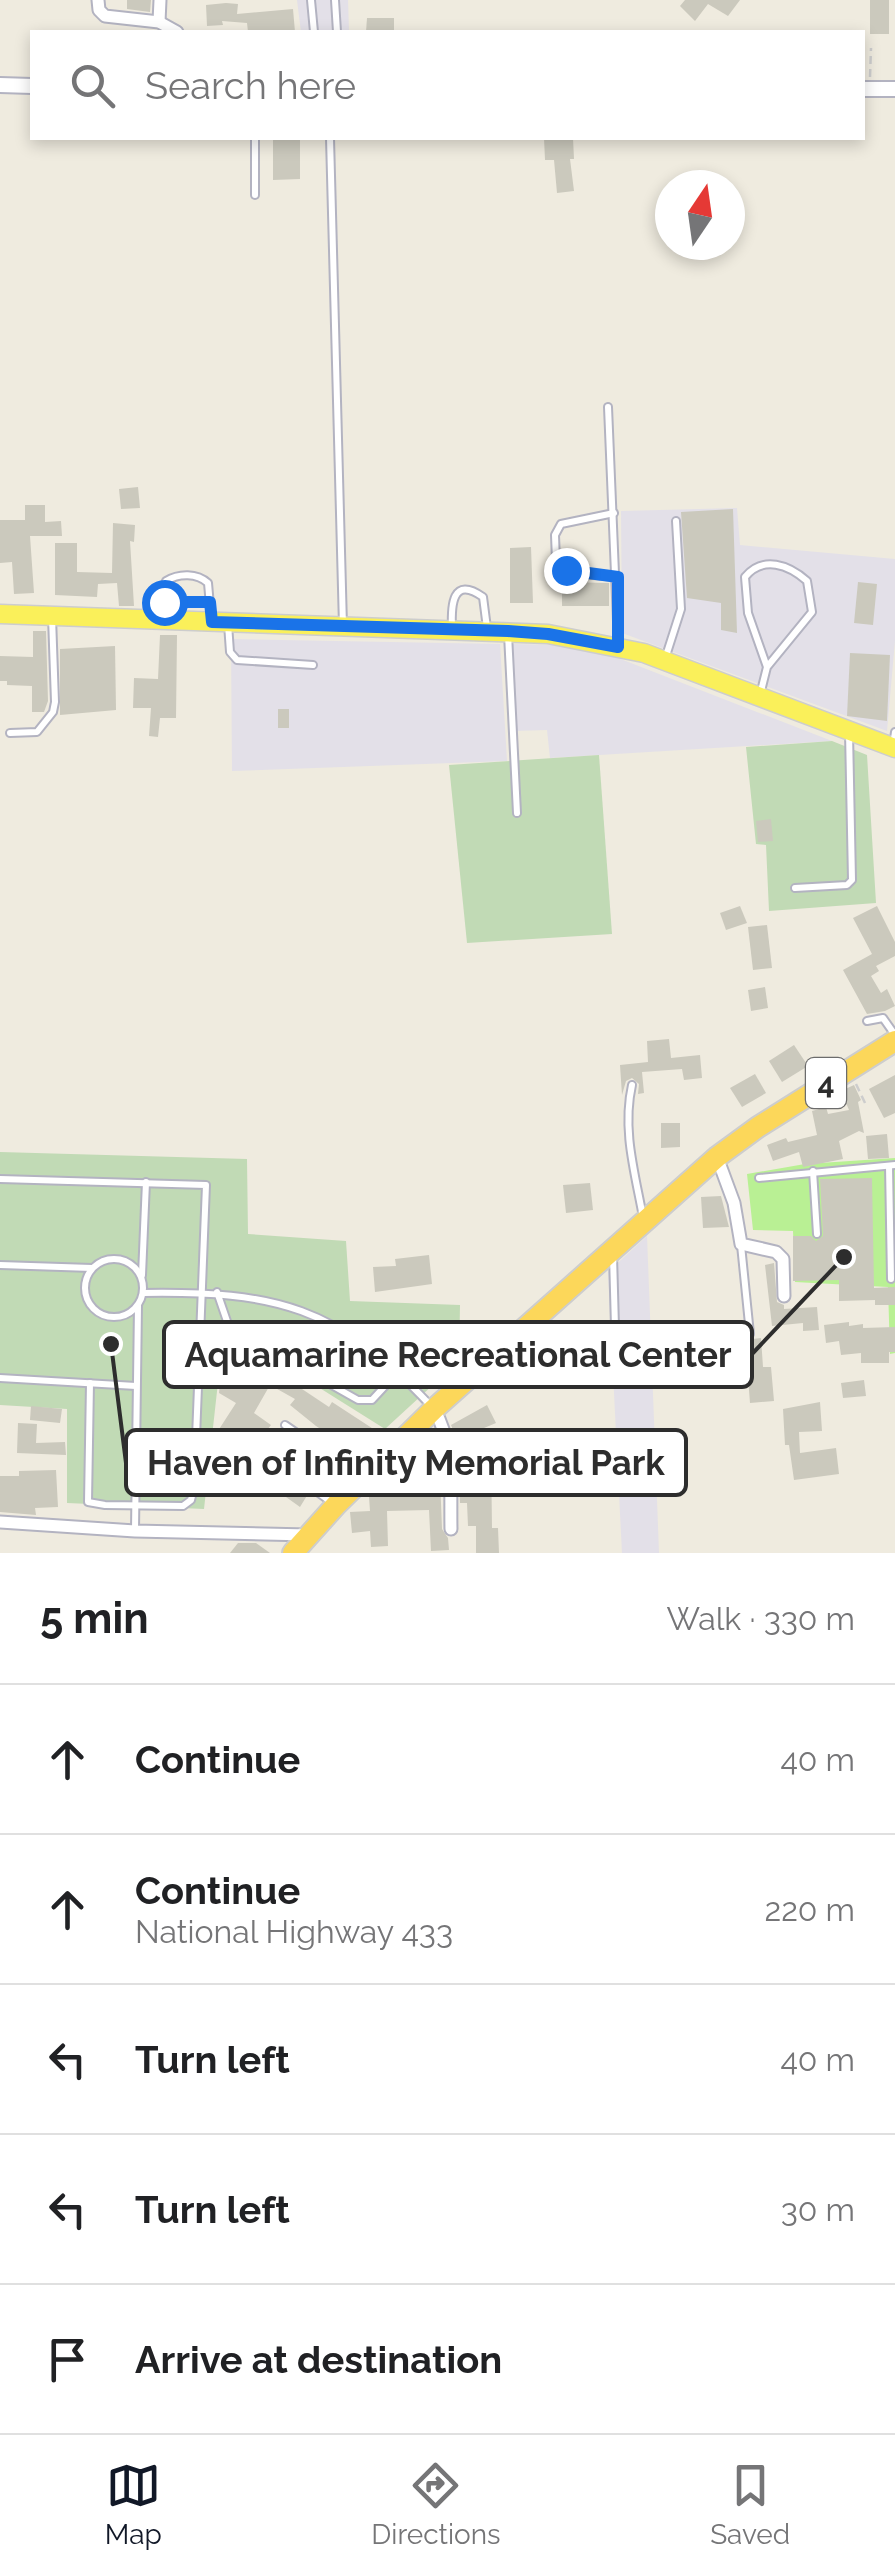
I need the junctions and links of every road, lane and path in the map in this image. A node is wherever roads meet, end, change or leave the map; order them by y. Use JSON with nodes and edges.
{"nodes":[{"id":1,"x":98,"y":0,"type":"edge"},
{"id":2,"x":160,"y":0,"type":"edge"},
{"id":3,"x":310,"y":0,"type":"edge"},
{"id":4,"x":334,"y":0,"type":"edge"},
{"id":5,"x":160,"y":22,"type":"junction"},
{"id":6,"x":174,"y":30,"type":"edge"},
{"id":7,"x":314,"y":30,"type":"edge"},
{"id":8,"x":337,"y":30,"type":"edge"},
{"id":9,"x":871,"y":48,"type":"dead end"},
{"id":10,"x":0,"y":85,"type":"edge"},
{"id":11,"x":30,"y":86,"type":"edge"},
{"id":12,"x":895,"y":88,"type":"edge"},
{"id":13,"x":866,"y":89,"type":"edge"},
{"id":14,"x":255,"y":140,"type":"edge"},
{"id":15,"x":330,"y":140,"type":"edge"},
{"id":16,"x":255,"y":195,"type":"dead end"},
{"id":17,"x":608,"y":407,"type":"dead end"},
{"id":18,"x":614,"y":514,"type":"junction"},
{"id":19,"x":676,"y":521,"type":"dead end"},
{"id":20,"x":618,"y":577,"type":"junction"},
{"id":21,"x":163,"y":611,"type":"junction"},
{"id":22,"x":0,"y":614,"type":"edge"},
{"id":23,"x":52,"y":616,"type":"junction"},
{"id":24,"x":216,"y":616,"type":"junction"},
{"id":25,"x":342,"y":628,"type":"junction"},
{"id":26,"x":452,"y":630,"type":"junction"},
{"id":27,"x":487,"y":630,"type":"junction"},
{"id":28,"x":508,"y":631,"type":"junction"},
{"id":29,"x":618,"y":647,"type":"junction"},
{"id":30,"x":664,"y":660,"type":"junction"},
{"id":31,"x":313,"y":665,"type":"dead end"},
{"id":32,"x":767,"y":667,"type":"junction"},
{"id":33,"x":760,"y":696,"type":"junction"},
{"id":34,"x":850,"y":731,"type":"junction"},
{"id":35,"x":10,"y":733,"type":"dead end"},
{"id":36,"x":894,"y":742,"type":"edge"},
{"id":37,"x":517,"y":813,"type":"dead end"},
{"id":38,"x":795,"y":888,"type":"dead end"},
{"id":39,"x":866,"y":1021,"type":"dead end"},
{"id":40,"x":895,"y":1038,"type":"edge"},
{"id":41,"x":848,"y":1069,"type":"junction"},
{"id":42,"x":632,"y":1085,"type":"dead end"},
{"id":43,"x":866,"y":1104,"type":"dead end"},
{"id":44,"x":717,"y":1157,"type":"junction"},
{"id":45,"x":892,"y":1165,"type":"edge"},
{"id":46,"x":813,"y":1171,"type":"junction"},
{"id":47,"x":760,"y":1178,"type":"dead end"},
{"id":48,"x":0,"y":1179,"type":"edge"},
{"id":49,"x":146,"y":1182,"type":"junction"},
{"id":50,"x":644,"y":1221,"type":"junction"},
{"id":51,"x":817,"y":1234,"type":"dead end"},
{"id":52,"x":741,"y":1244,"type":"junction"},
{"id":53,"x":613,"y":1249,"type":"junction"},
{"id":54,"x":0,"y":1264,"type":"edge"},
{"id":55,"x":92,"y":1268,"type":"junction"},
{"id":56,"x":142,"y":1278,"type":"junction"},
{"id":57,"x":890,"y":1278,"type":"dead end"},
{"id":58,"x":202,"y":1292,"type":"junction"},
{"id":59,"x":216,"y":1292,"type":"junction"},
{"id":60,"x":143,"y":1293,"type":"junction"},
{"id":61,"x":784,"y":1296,"type":"dead end"},
{"id":62,"x":138,"y":1306,"type":"junction"},
{"id":63,"x":201,"y":1326,"type":"junction"},
{"id":64,"x":229,"y":1327,"type":"junction"},
{"id":65,"x":615,"y":1327,"type":"dead end"},
{"id":66,"x":750,"y":1334,"type":"dead end"},
{"id":67,"x":353,"y":1335,"type":"junction"},
{"id":68,"x":422,"y":1337,"type":"dead end"},
{"id":69,"x":398,"y":1372,"type":"junction"},
{"id":70,"x":0,"y":1378,"type":"edge"},
{"id":71,"x":90,"y":1383,"type":"junction"},
{"id":72,"x":136,"y":1386,"type":"junction"},
{"id":73,"x":434,"y":1409,"type":"junction"},
{"id":74,"x":285,"y":1425,"type":"dead end"},
{"id":75,"x":258,"y":1449,"type":"dead end"},
{"id":76,"x":364,"y":1479,"type":"junction"},
{"id":77,"x":336,"y":1505,"type":"junction"},
{"id":78,"x":136,"y":1506,"type":"junction"},
{"id":79,"x":0,"y":1522,"type":"edge"},
{"id":80,"x":452,"y":1529,"type":"dead end"},
{"id":81,"x":135,"y":1531,"type":"junction"},
{"id":82,"x":308,"y":1535,"type":"junction"},
{"id":83,"x":293,"y":1553,"type":"edge"}],
"edges":[{"from":1,"to":5,"type":"street"},
{"from":2,"to":5,"type":"street"},
{"from":3,"to":7,"type":"lane"},
{"from":4,"to":8,"type":"lane"},
{"from":5,"to":6,"type":"street"},
{"from":9,"to":13,"type":"path"},
{"from":10,"to":11,"type":"street"},
{"from":12,"to":13,"type":"street"},
{"from":14,"to":16,"type":"lane"},
{"from":15,"to":25,"type":"lane"},
{"from":17,"to":18,"type":"lane"},
{"from":18,"to":20,"type":"lane"},
{"from":18,"to":20,"type":"lane"},
{"from":19,"to":30,"type":"lane"},
{"from":20,"to":29,"type":"lane"},
{"from":21,"to":23,"type":"main road"},
{"from":21,"to":24,"type":"main road"},
{"from":21,"to":24,"type":"lane"},
{"from":22,"to":23,"type":"main road"},
{"from":23,"to":35,"type":"lane"},
{"from":24,"to":25,"type":"main road"},
{"from":24,"to":31,"type":"lane"},
{"from":25,"to":26,"type":"main road"},
{"from":26,"to":27,"type":"main road"},
{"from":26,"to":27,"type":"lane"},
{"from":27,"to":28,"type":"main road"},
{"from":28,"to":29,"type":"main road"},
{"from":28,"to":37,"type":"lane"},
{"from":29,"to":30,"type":"main road"},
{"from":30,"to":33,"type":"main road"},
{"from":32,"to":32,"type":"lane"},
{"from":32,"to":33,"type":"lane"},
{"from":33,"to":34,"type":"main road"},
{"from":34,"to":36,"type":"main road"},
{"from":34,"to":38,"type":"lane"},
{"from":39,"to":40,"type":"lane"},
{"from":40,"to":41,"type":"highway","number":"4"},
{"from":41,"to":43,"type":"path"},
{"from":41,"to":44,"type":"highway","number":"4"},
{"from":42,"to":50,"type":"lane"},
{"from":44,"to":50,"type":"highway","number":"4"},
{"from":44,"to":52,"type":"street"},
{"from":45,"to":46,"type":"lane"},
{"from":45,"to":57,"type":"lane"},
{"from":46,"to":47,"type":"lane"},
{"from":46,"to":51,"type":"lane"},
{"from":48,"to":49,"type":"lane"},
{"from":49,"to":56,"type":"lane"},
{"from":49,"to":58,"type":"lane"},
{"from":50,"to":53,"type":"highway","number":"4"},
{"from":52,"to":61,"type":"street"},
{"from":52,"to":66,"type":"lane"},
{"from":53,"to":65,"type":"lane"},
{"from":53,"to":73,"type":"highway","number":"4"},
{"from":54,"to":55,"type":"lane"},
{"from":55,"to":56,"type":"lane"},
{"from":55,"to":62,"type":"lane"},
{"from":56,"to":60,"type":"lane"},
{"from":58,"to":59,"type":"lane"},
{"from":58,"to":60,"type":"lane"},
{"from":58,"to":63,"type":"lane"},
{"from":59,"to":64,"type":"lane"},
{"from":59,"to":67,"type":"lane"},
{"from":60,"to":62,"type":"lane"},
{"from":62,"to":72,"type":"lane"},
{"from":63,"to":64,"type":"lane"},
{"from":63,"to":78,"type":"lane"},
{"from":64,"to":69,"type":"lane"},
{"from":67,"to":68,"type":"lane"},
{"from":67,"to":69,"type":"lane"},
{"from":69,"to":73,"type":"lane"},
{"from":70,"to":71,"type":"lane"},
{"from":71,"to":72,"type":"lane"},
{"from":71,"to":78,"type":"lane"},
{"from":72,"to":78,"type":"lane"},
{"from":73,"to":76,"type":"highway","number":"4"},
{"from":73,"to":80,"type":"street"},
{"from":74,"to":76,"type":"lane"},
{"from":75,"to":77,"type":"lane"},
{"from":76,"to":77,"type":"highway","number":"4"},
{"from":77,"to":82,"type":"highway","number":"4"},
{"from":78,"to":81,"type":"lane"},
{"from":79,"to":81,"type":"street"},
{"from":81,"to":82,"type":"street"},
{"from":82,"to":83,"type":"highway","number":"4"}]}
